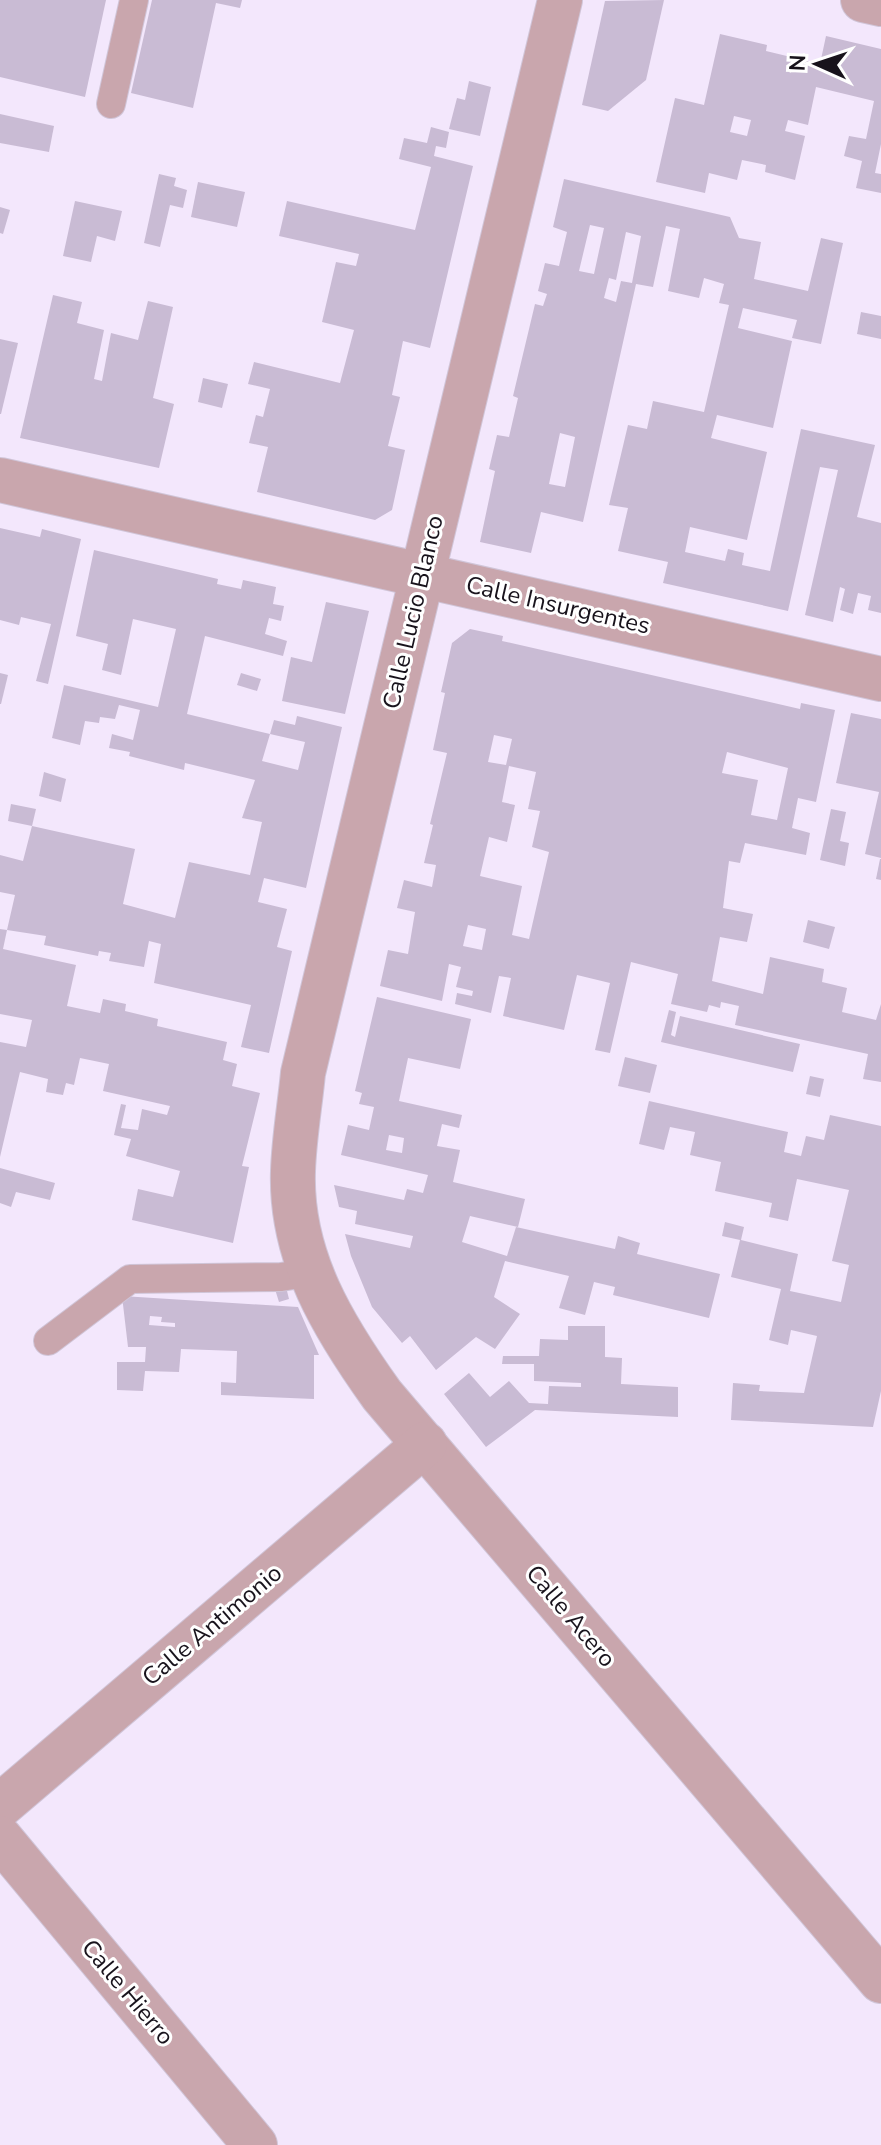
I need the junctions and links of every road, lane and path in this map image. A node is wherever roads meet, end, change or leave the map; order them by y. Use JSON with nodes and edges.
{"nodes":[{"id":1,"x":134,"y":0,"type":"edge"},
{"id":2,"x":560,"y":0,"type":"edge"},
{"id":3,"x":863,"y":0,"type":"edge"},
{"id":4,"x":881,"y":4,"type":"edge"},
{"id":5,"x":111,"y":104,"type":"dead end"},
{"id":6,"x":0,"y":480,"type":"edge"},
{"id":7,"x":423,"y":574,"type":"junction"},
{"id":8,"x":881,"y":679,"type":"edge"},
{"id":9,"x":298,"y":1228,"type":"joint"},
{"id":10,"x":312,"y":1272,"type":"junction"},
{"id":11,"x":48,"y":1341,"type":"dead end"},
{"id":12,"x":425,"y":1444,"type":"junction"},
{"id":13,"x":0,"y":1806,"type":"edge"},
{"id":14,"x":0,"y":1838,"type":"edge"},
{"id":15,"x":881,"y":1981,"type":"edge"},
{"id":16,"x":255,"y":2145,"type":"edge"}],
"edges":[{"from":1,"to":5,"type":"lane"},
{"from":2,"to":7,"type":"street","name":"Calle Lucio Blanco"},
{"from":3,"to":4,"type":"street"},
{"from":6,"to":7,"type":"street","name":"Calle Insurgentes"},
{"from":7,"to":8,"type":"street","name":"Calle Insurgentes"},
{"from":7,"to":9,"type":"street","name":"Calle Lucio Blanco"},
{"from":9,"to":10,"type":"street","name":"Calle Acero"},
{"from":10,"to":11,"type":"lane"},
{"from":10,"to":12,"type":"street","name":"Calle Acero"},
{"from":12,"to":13,"type":"street","name":"Calle Antimonio"},
{"from":12,"to":15,"type":"street","name":"Calle Acero"},
{"from":14,"to":16,"type":"street","name":"Calle Hierro"}]}
